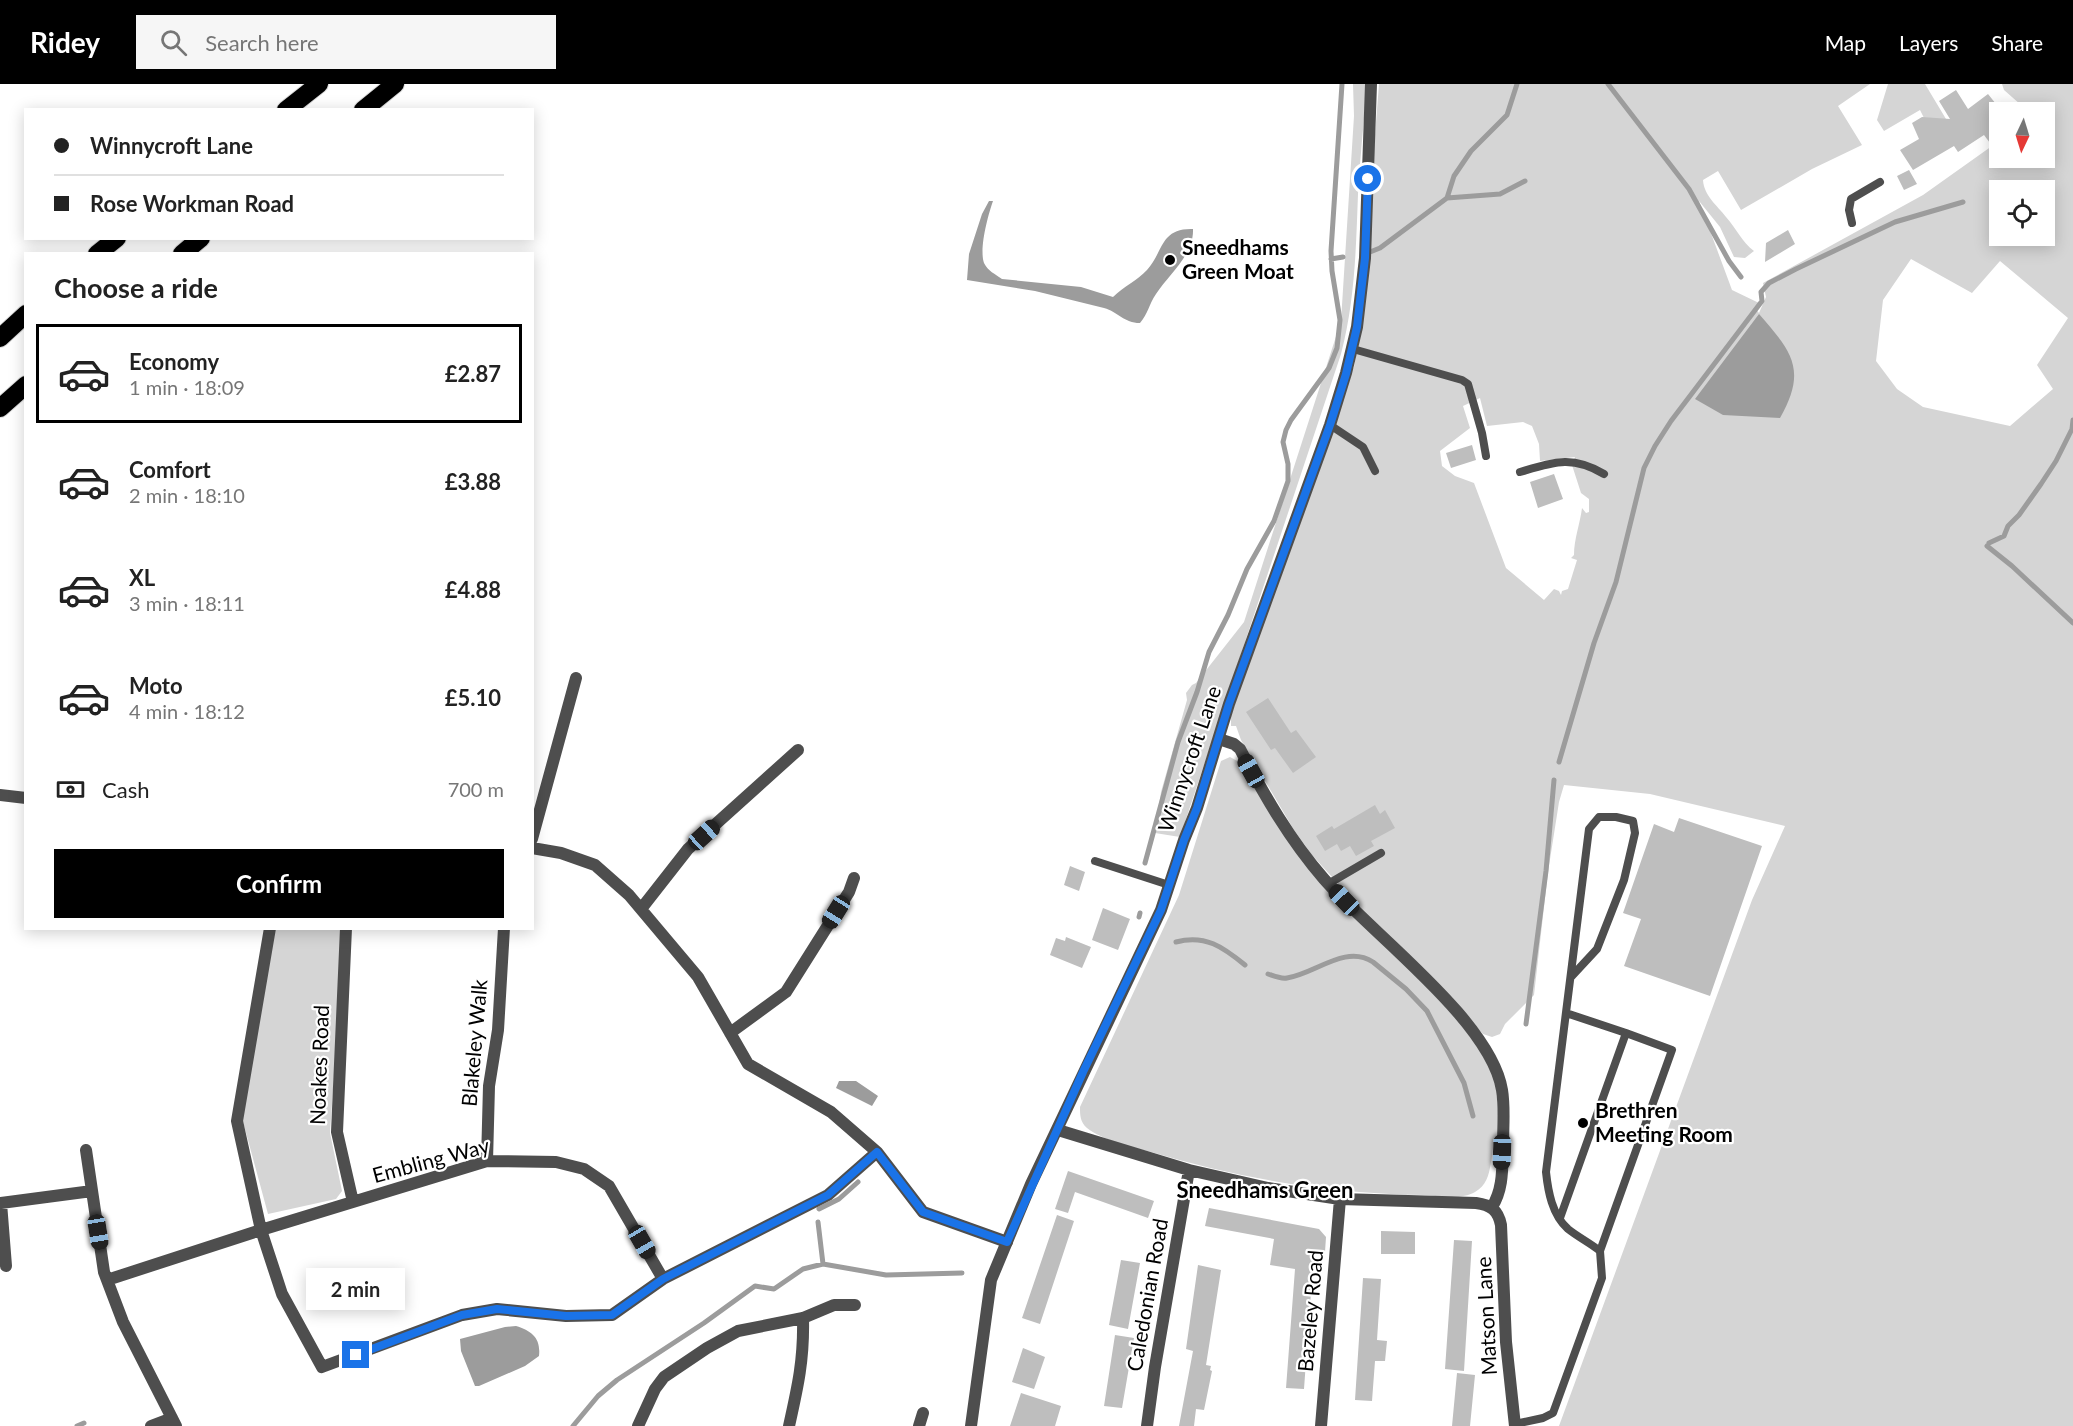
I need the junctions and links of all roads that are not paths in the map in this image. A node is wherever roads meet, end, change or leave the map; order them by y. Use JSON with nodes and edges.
{"nodes":[{"id":1,"x":319,"y":84,"type":"edge"},
{"id":2,"x":395,"y":84,"type":"edge"},
{"id":3,"x":1371,"y":84,"type":"edge"},
{"id":4,"x":289,"y":108,"type":"edge"},
{"id":5,"x":365,"y":108,"type":"edge"},
{"id":6,"x":1880,"y":182,"type":"dead end"},
{"id":7,"x":1852,"y":224,"type":"dead end"},
{"id":8,"x":114,"y":240,"type":"edge"},
{"id":9,"x":199,"y":240,"type":"edge"},
{"id":10,"x":100,"y":252,"type":"edge"},
{"id":11,"x":184,"y":252,"type":"edge"},
{"id":12,"x":24,"y":316,"type":"edge"},
{"id":13,"x":0,"y":338,"type":"edge"},
{"id":14,"x":1353,"y":349,"type":"junction"},
{"id":15,"x":24,"y":387,"type":"edge"},
{"id":16,"x":0,"y":408,"type":"edge"},
{"id":17,"x":1330,"y":425,"type":"junction"},
{"id":18,"x":1486,"y":456,"type":"dead end"},
{"id":19,"x":1375,"y":471,"type":"dead end"},
{"id":20,"x":1520,"y":472,"type":"dead end"},
{"id":21,"x":1604,"y":474,"type":"dead end"},
{"id":22,"x":576,"y":678,"type":"dead end"},
{"id":23,"x":1219,"y":739,"type":"junction"},
{"id":24,"x":798,"y":750,"type":"dead end"},
{"id":25,"x":0,"y":795,"type":"edge"},
{"id":26,"x":24,"y":798,"type":"edge"},
{"id":27,"x":534,"y":832,"type":"edge"},
{"id":28,"x":534,"y":848,"type":"edge"},
{"id":29,"x":1381,"y":853,"type":"dead end"},
{"id":30,"x":1095,"y":861,"type":"dead end"},
{"id":31,"x":854,"y":878,"type":"dead end"},
{"id":32,"x":1328,"y":884,"type":"junction"},
{"id":33,"x":1169,"y":885,"type":"junction"},
{"id":34,"x":641,"y":909,"type":"junction"},
{"id":35,"x":270,"y":930,"type":"edge"},
{"id":36,"x":346,"y":930,"type":"edge"},
{"id":37,"x":504,"y":930,"type":"edge"},
{"id":38,"x":1571,"y":977,"type":"junction"},
{"id":39,"x":1566,"y":1013,"type":"junction"},
{"id":40,"x":730,"y":1033,"type":"junction"},
{"id":41,"x":1626,"y":1033,"type":"junction"},
{"id":42,"x":1058,"y":1130,"type":"junction"},
{"id":43,"x":86,"y":1150,"type":"dead end"},
{"id":44,"x":877,"y":1152,"type":"junction"},
{"id":45,"x":488,"y":1161,"type":"junction"},
{"id":46,"x":1189,"y":1170,"type":"junction"},
{"id":47,"x":92,"y":1191,"type":"junction"},
{"id":48,"x":1340,"y":1198,"type":"junction"},
{"id":49,"x":353,"y":1202,"type":"junction"},
{"id":50,"x":1492,"y":1207,"type":"junction"},
{"id":51,"x":1560,"y":1218,"type":"junction"},
{"id":52,"x":261,"y":1230,"type":"junction"},
{"id":53,"x":1007,"y":1242,"type":"junction"},
{"id":54,"x":1600,"y":1251,"type":"junction"},
{"id":55,"x":6,"y":1266,"type":"dead end"},
{"id":56,"x":663,"y":1279,"type":"junction"},
{"id":57,"x":107,"y":1280,"type":"junction"},
{"id":58,"x":855,"y":1305,"type":"dead end"},
{"id":59,"x":803,"y":1318,"type":"junction"},
{"id":60,"x":923,"y":1413,"type":"dead end"},
{"id":61,"x":174,"y":1422,"type":"edge"},
{"id":62,"x":1515,"y":1425,"type":"edge"},
{"id":63,"x":151,"y":1426,"type":"edge"},
{"id":64,"x":638,"y":1426,"type":"edge"},
{"id":65,"x":789,"y":1426,"type":"edge"},
{"id":66,"x":919,"y":1426,"type":"edge"},
{"id":67,"x":971,"y":1426,"type":"edge"},
{"id":68,"x":1147,"y":1426,"type":"edge"},
{"id":69,"x":1321,"y":1426,"type":"edge"}],
"edges":[{"from":1,"to":4,"type":"highway"},
{"from":2,"to":5,"type":"highway"},
{"from":3,"to":14,"type":"street","name":"Winnycroft Lane"},
{"from":6,"to":7,"type":"lane"},
{"from":8,"to":10,"type":"highway"},
{"from":9,"to":11,"type":"highway"},
{"from":12,"to":13,"type":"highway"},
{"from":14,"to":17,"type":"street","name":"Winnycroft Lane"},
{"from":14,"to":18,"type":"lane"},
{"from":15,"to":16,"type":"highway"},
{"from":17,"to":19,"type":"lane"},
{"from":17,"to":23,"type":"street","name":"Winnycroft Lane"},
{"from":20,"to":21,"type":"lane"},
{"from":22,"to":27,"type":"street"},
{"from":23,"to":32,"type":"street"},
{"from":23,"to":33,"type":"street","name":"Winnycroft Lane"},
{"from":24,"to":34,"type":"street"},
{"from":25,"to":26,"type":"street"},
{"from":28,"to":34,"type":"street"},
{"from":29,"to":32,"type":"lane"},
{"from":30,"to":33,"type":"lane"},
{"from":31,"to":40,"type":"street"},
{"from":32,"to":50,"type":"street"},
{"from":33,"to":42,"type":"street","name":"Winnycroft Lane"},
{"from":34,"to":40,"type":"street"},
{"from":35,"to":52,"type":"street"},
{"from":36,"to":49,"type":"street","name":"Noakes Road"},
{"from":37,"to":45,"type":"street","name":"Blakeley Walk"},
{"from":38,"to":38,"type":"lane"},
{"from":38,"to":39,"type":"lane"},
{"from":39,"to":41,"type":"lane"},
{"from":39,"to":51,"type":"lane"},
{"from":40,"to":44,"type":"street"},
{"from":41,"to":51,"type":"lane"},
{"from":41,"to":54,"type":"lane"},
{"from":42,"to":46,"type":"street"},
{"from":42,"to":53,"type":"street","name":"Winnycroft Lane"},
{"from":43,"to":47,"type":"street"},
{"from":44,"to":53,"type":"street"},
{"from":44,"to":56,"type":"street"},
{"from":45,"to":49,"type":"street","name":"Embling Way"},
{"from":45,"to":56,"type":"street","name":"Embling Way"},
{"from":46,"to":48,"type":"street"},
{"from":46,"to":68,"type":"street","name":"Caledonian Road"},
{"from":47,"to":55,"type":"street"},
{"from":47,"to":57,"type":"street"},
{"from":48,"to":50,"type":"street"},
{"from":48,"to":69,"type":"street","name":"Bazeley Road"},
{"from":49,"to":52,"type":"street","name":"Embling Way"},
{"from":50,"to":62,"type":"street","name":"Matson Lane"},
{"from":51,"to":54,"type":"lane"},
{"from":52,"to":56,"type":"street"},
{"from":52,"to":57,"type":"street","name":"Embling Way"},
{"from":53,"to":67,"type":"street","name":"Winnycroft Lane"},
{"from":54,"to":62,"type":"lane"},
{"from":57,"to":61,"type":"street"},
{"from":58,"to":59,"type":"street"},
{"from":59,"to":64,"type":"street"},
{"from":59,"to":65,"type":"street"},
{"from":60,"to":66,"type":"street"},
{"from":61,"to":63,"type":"street"}]}
